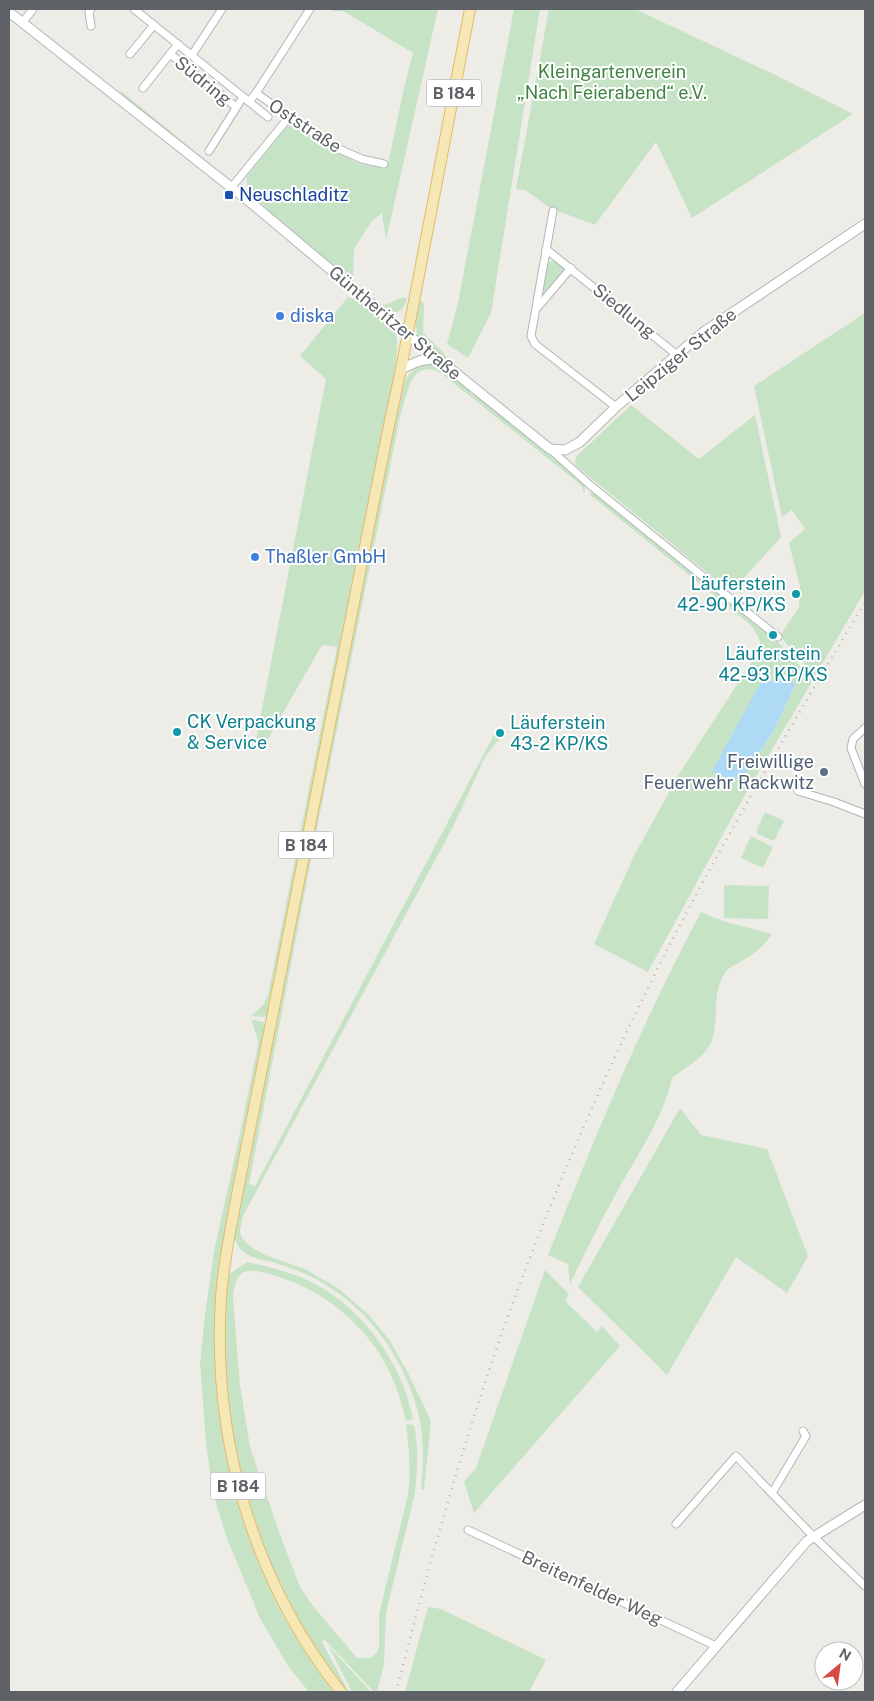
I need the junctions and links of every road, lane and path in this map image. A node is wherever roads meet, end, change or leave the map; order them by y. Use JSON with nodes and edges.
{"nodes":[{"id":1,"x":33,"y":9,"type":"edge"},
{"id":2,"x":91,"y":9,"type":"edge"},
{"id":3,"x":134,"y":9,"type":"edge"},
{"id":4,"x":222,"y":9,"type":"edge"},
{"id":5,"x":310,"y":9,"type":"edge"},
{"id":6,"x":470,"y":9,"type":"edge"},
{"id":7,"x":9,"y":12,"type":"edge"},
{"id":8,"x":23,"y":22,"type":"junction"},
{"id":9,"x":154,"y":25,"type":"junction"},
{"id":10,"x":91,"y":26,"type":"dead end"},
{"id":11,"x":178,"y":44,"type":"junction"},
{"id":12,"x":130,"y":54,"type":"dead end"},
{"id":13,"x":170,"y":54,"type":"junction"},
{"id":14,"x":192,"y":55,"type":"junction"},
{"id":15,"x":142,"y":88,"type":"dead end"},
{"id":16,"x":256,"y":93,"type":"junction"},
{"id":17,"x":246,"y":100,"type":"junction"},
{"id":18,"x":236,"y":107,"type":"junction"},
{"id":19,"x":268,"y":117,"type":"dead end"},
{"id":20,"x":289,"y":117,"type":"junction"},
{"id":21,"x":209,"y":151,"type":"dead end"},
{"id":22,"x":384,"y":164,"type":"dead end"},
{"id":23,"x":231,"y":188,"type":"junction"},
{"id":24,"x":553,"y":210,"type":"dead end"},
{"id":25,"x":865,"y":224,"type":"edge"},
{"id":26,"x":546,"y":248,"type":"junction"},
{"id":27,"x":571,"y":268,"type":"junction"},
{"id":28,"x":537,"y":308,"type":"junction"},
{"id":29,"x":407,"y":334,"type":"junction"},
{"id":30,"x":677,"y":355,"type":"junction"},
{"id":31,"x":437,"y":358,"type":"junction"},
{"id":32,"x":401,"y":369,"type":"junction"},
{"id":33,"x":616,"y":407,"type":"junction"},
{"id":34,"x":550,"y":449,"type":"junction"},
{"id":35,"x":778,"y":637,"type":"dead end"},
{"id":36,"x":865,"y":728,"type":"edge"},
{"id":37,"x":865,"y":784,"type":"edge"},
{"id":38,"x":798,"y":791,"type":"dead end"},
{"id":39,"x":865,"y":814,"type":"edge"},
{"id":40,"x":804,"y":1431,"type":"dead end"},
{"id":41,"x":772,"y":1493,"type":"junction"},
{"id":42,"x":865,"y":1505,"type":"edge"},
{"id":43,"x":676,"y":1524,"type":"dead end"},
{"id":44,"x":468,"y":1530,"type":"dead end"},
{"id":45,"x":814,"y":1536,"type":"junction"},
{"id":46,"x":865,"y":1586,"type":"edge"},
{"id":47,"x":716,"y":1646,"type":"junction"},
{"id":48,"x":341,"y":1692,"type":"edge"},
{"id":49,"x":677,"y":1692,"type":"edge"}],
"edges":[{"from":1,"to":8,"type":"street"},
{"from":2,"to":10,"type":"street"},
{"from":3,"to":9,"type":"street","name":"Südring"},
{"from":4,"to":14,"type":"street"},
{"from":5,"to":16,"type":"street"},
{"from":6,"to":29,"type":"main road","number":"B 184"},
{"from":7,"to":8,"type":"street","name":"Güntheritzer Straße"},
{"from":8,"to":23,"type":"street","name":"Güntheritzer Straße"},
{"from":9,"to":11,"type":"street","name":"Südring"},
{"from":9,"to":12,"type":"street"},
{"from":11,"to":13,"type":"street","name":"Südring"},
{"from":11,"to":14,"type":"street","name":"Südring"},
{"from":13,"to":15,"type":"street","name":"Südring"},
{"from":13,"to":18,"type":"street","name":"Südring"},
{"from":14,"to":17,"type":"street","name":"Südring"},
{"from":16,"to":17,"type":"street"},
{"from":16,"to":20,"type":"street","name":"Oststraße"},
{"from":17,"to":18,"type":"street","name":"Südring"},
{"from":17,"to":19,"type":"street","name":"Südring"},
{"from":18,"to":21,"type":"street","name":"Südring"},
{"from":20,"to":22,"type":"street","name":"Oststraße"},
{"from":20,"to":23,"type":"street"},
{"from":23,"to":29,"type":"street","name":"Güntheritzer Straße"},
{"from":24,"to":26,"type":"street"},
{"from":25,"to":30,"type":"street","name":"Leipziger Straße"},
{"from":26,"to":27,"type":"street","name":"Siedlung"},
{"from":26,"to":28,"type":"street"},
{"from":27,"to":28,"type":"street"},
{"from":27,"to":30,"type":"street","name":"Siedlung"},
{"from":28,"to":33,"type":"street"},
{"from":29,"to":31,"type":"street","name":"Güntheritzer Straße"},
{"from":29,"to":32,"type":"main road","number":"B 184"},
{"from":30,"to":33,"type":"street","name":"Leipziger Straße"},
{"from":31,"to":32,"type":"street"},
{"from":31,"to":34,"type":"street","name":"Güntheritzer Straße"},
{"from":32,"to":48,"type":"main road","number":"B 184"},
{"from":33,"to":34,"type":"street","name":"Leipziger Straße"},
{"from":34,"to":35,"type":"street","name":"Güntheritzer Straße"},
{"from":36,"to":37,"type":"street"},
{"from":38,"to":39,"type":"street"},
{"from":40,"to":41,"type":"street"},
{"from":41,"to":43,"type":"street"},
{"from":41,"to":45,"type":"street"},
{"from":42,"to":45,"type":"street"},
{"from":44,"to":47,"type":"street","name":"Breitenfelder Weg"},
{"from":45,"to":46,"type":"street"},
{"from":45,"to":47,"type":"street"},
{"from":47,"to":49,"type":"street"}]}
